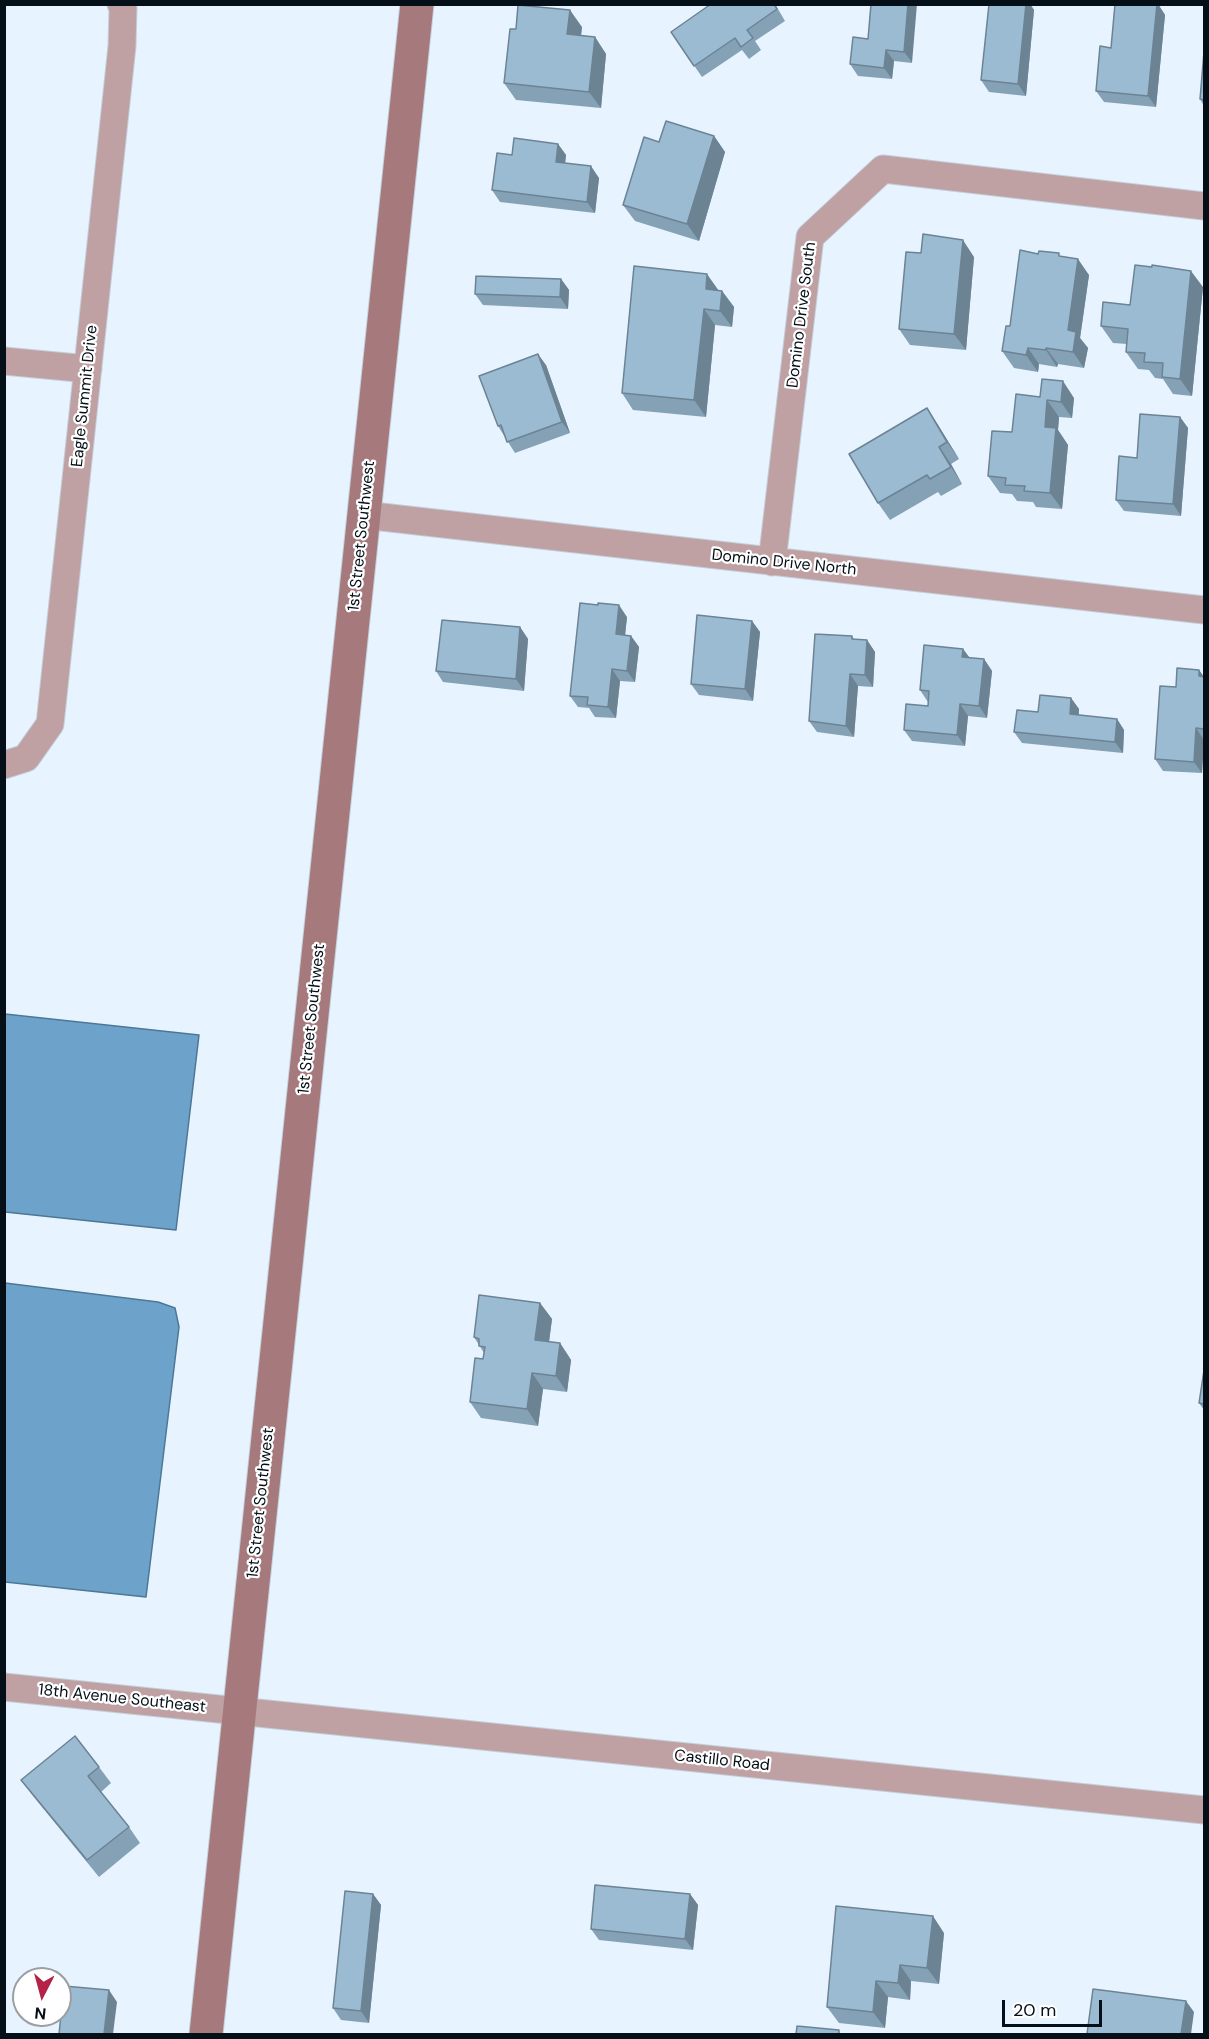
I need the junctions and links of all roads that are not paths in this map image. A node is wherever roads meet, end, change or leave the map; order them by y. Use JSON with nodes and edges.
{"nodes":[{"id":1,"x":121,"y":4,"type":"edge"},
{"id":2,"x":417,"y":4,"type":"edge"},
{"id":3,"x":1204,"y":206,"type":"edge"},
{"id":4,"x":4,"y":361,"type":"edge"},
{"id":5,"x":88,"y":369,"type":"junction"},
{"id":6,"x":364,"y":515,"type":"junction"},
{"id":7,"x":772,"y":562,"type":"junction"},
{"id":8,"x":1204,"y":610,"type":"edge"},
{"id":9,"x":4,"y":765,"type":"edge"},
{"id":10,"x":4,"y":1687,"type":"edge"},
{"id":11,"x":239,"y":1711,"type":"junction"},
{"id":12,"x":1204,"y":1810,"type":"edge"},
{"id":13,"x":206,"y":2034,"type":"edge"}],
"edges":[{"from":1,"to":5,"type":"street","name":"Eagle Summit Drive"},
{"from":2,"to":6,"type":"street","name":"1st Street Southwest"},
{"from":3,"to":7,"type":"street","name":"Domino Drive South"},
{"from":4,"to":5,"type":"street"},
{"from":5,"to":9,"type":"street","name":"Eagle Summit Drive"},
{"from":6,"to":7,"type":"street","name":"Domino Drive North"},
{"from":6,"to":11,"type":"street","name":"1st Street Southwest"},
{"from":7,"to":8,"type":"street","name":"Domino Drive North"},
{"from":10,"to":11,"type":"street","name":"18th Avenue Southeast"},
{"from":11,"to":12,"type":"street","name":"Castillo Road"},
{"from":11,"to":13,"type":"street","name":"1st Street Southwest"}]}
